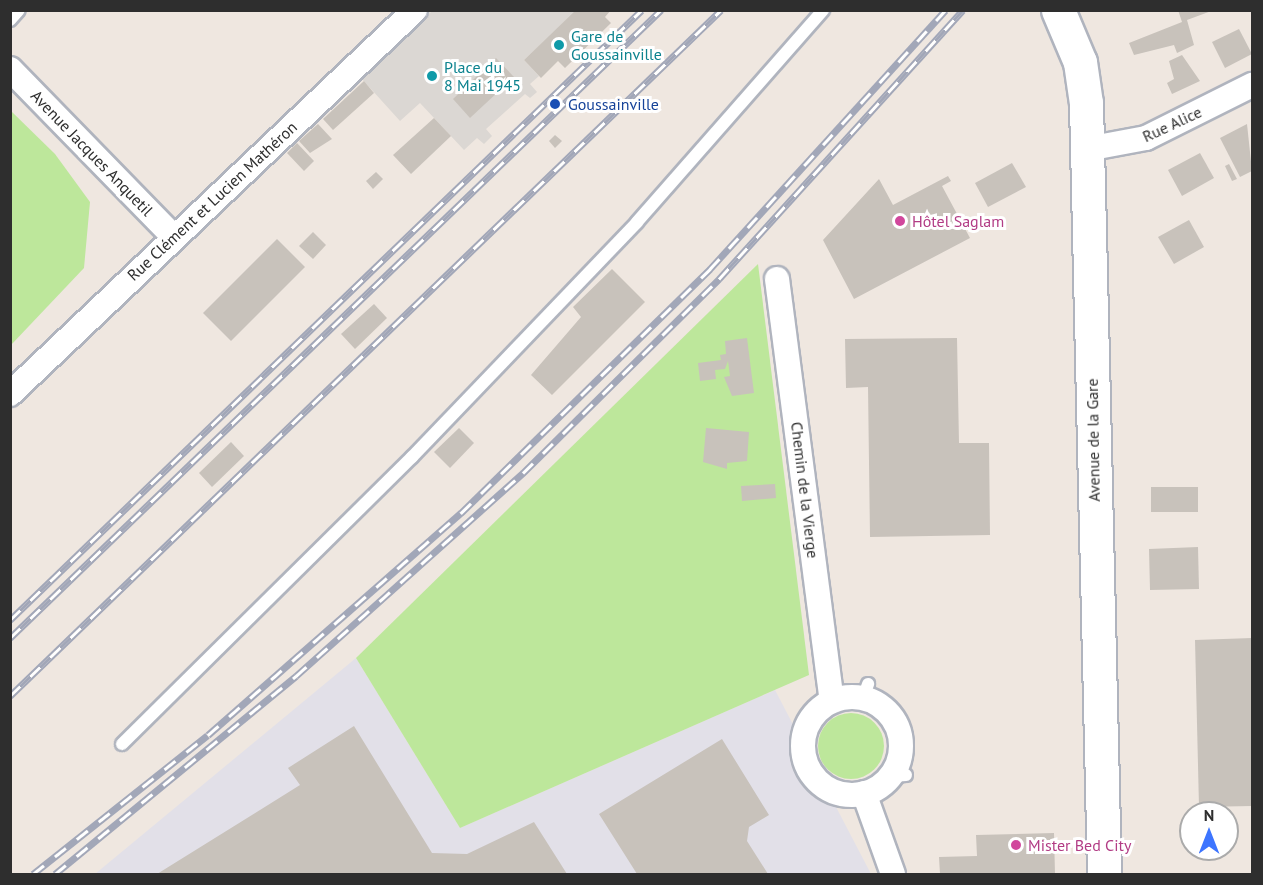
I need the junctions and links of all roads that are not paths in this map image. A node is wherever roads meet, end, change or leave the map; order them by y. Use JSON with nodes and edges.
{"nodes":[{"id":1,"x":19,"y":10,"type":"edge"},
{"id":2,"x":415,"y":10,"type":"edge"},
{"id":3,"x":824,"y":10,"type":"edge"},
{"id":4,"x":1058,"y":10,"type":"edge"},
{"id":5,"x":10,"y":20,"type":"edge"},
{"id":6,"x":10,"y":69,"type":"edge"},
{"id":7,"x":1252,"y":85,"type":"edge"},
{"id":8,"x":1087,"y":149,"type":"junction"},
{"id":9,"x":173,"y":236,"type":"junction"},
{"id":10,"x":777,"y":279,"type":"dead end"},
{"id":11,"x":10,"y":393,"type":"edge"},
{"id":12,"x":832,"y":701,"type":"junction"},
{"id":13,"x":122,"y":744,"type":"dead end"},
{"id":14,"x":864,"y":793,"type":"junction"},
{"id":15,"x":893,"y":874,"type":"edge"},
{"id":16,"x":1104,"y":874,"type":"edge"}],
"edges":[{"from":1,"to":5,"type":"lane"},
{"from":2,"to":9,"type":"street","name":"Rue Clément et Lucien Mathéron"},
{"from":3,"to":13,"type":"lane"},
{"from":4,"to":8,"type":"street","name":"Avenue de la Gare"},
{"from":6,"to":9,"type":"street","name":"Avenue Jacques Anquetil"},
{"from":7,"to":8,"type":"street","name":"Rue Alice"},
{"from":8,"to":16,"type":"street","name":"Avenue de la Gare"},
{"from":9,"to":11,"type":"street","name":"Rue Clément et Lucien Mathéron"},
{"from":10,"to":12,"type":"street","name":"Chemin de la Vierge"},
{"from":12,"to":14,"type":"street"},
{"from":12,"to":14,"type":"street"},
{"from":14,"to":15,"type":"street"}]}
